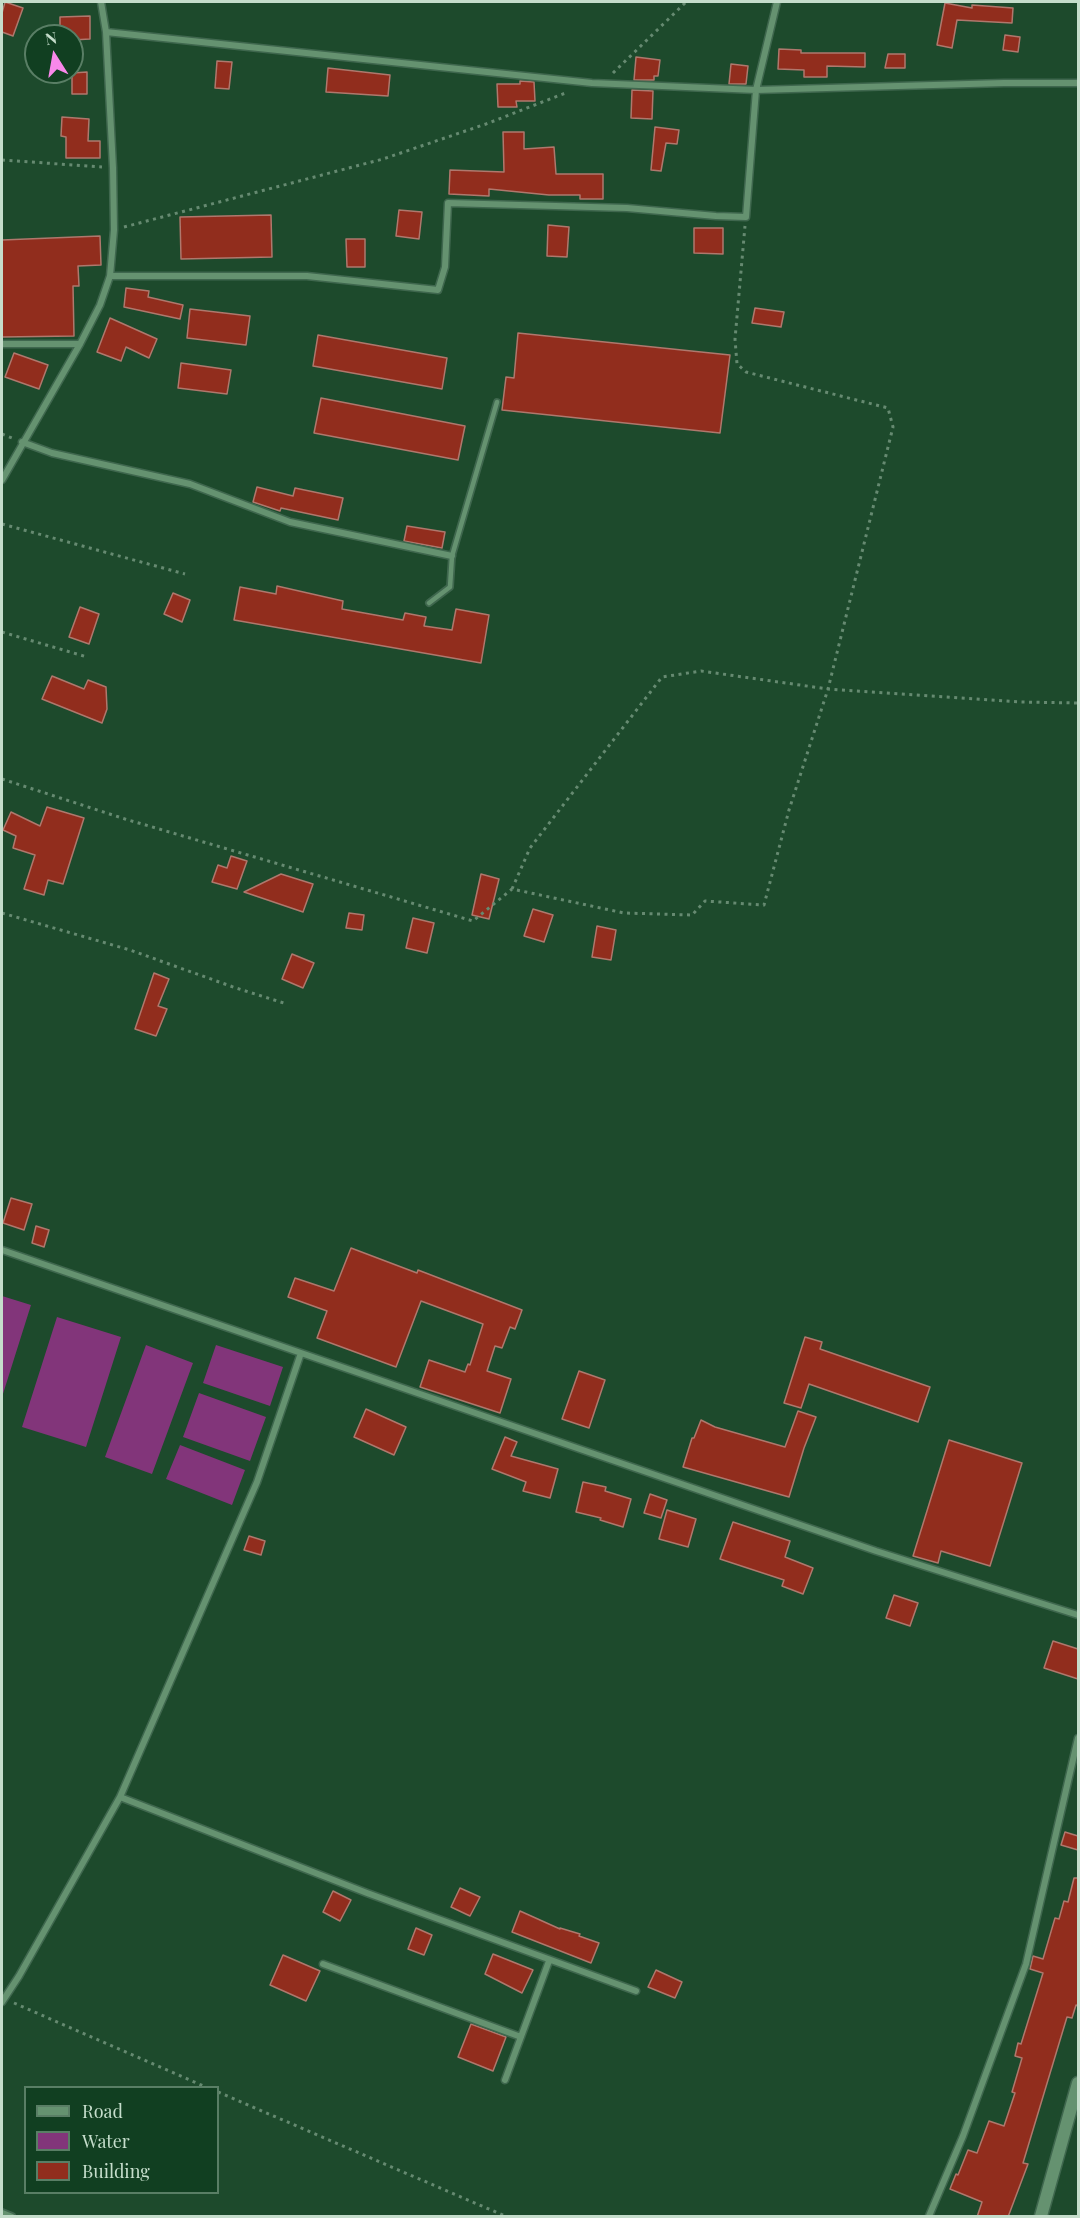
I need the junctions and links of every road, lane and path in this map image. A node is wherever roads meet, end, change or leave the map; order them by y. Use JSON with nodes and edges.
{"nodes":[{"id":1,"x":101,"y":2,"type":"edge"},
{"id":2,"x":686,"y":2,"type":"edge"},
{"id":3,"x":777,"y":2,"type":"edge"},
{"id":4,"x":106,"y":32,"type":"junction"},
{"id":5,"x":592,"y":83,"type":"junction"},
{"id":6,"x":1078,"y":83,"type":"edge"},
{"id":7,"x":756,"y":90,"type":"junction"},
{"id":8,"x":2,"y":160,"type":"edge"},
{"id":9,"x":113,"y":168,"type":"junction"},
{"id":10,"x":746,"y":217,"type":"junction"},
{"id":11,"x":114,"y":230,"type":"junction"},
{"id":12,"x":110,"y":276,"type":"junction"},
{"id":13,"x":2,"y":344,"type":"edge"},
{"id":14,"x":80,"y":344,"type":"junction"},
{"id":15,"x":497,"y":402,"type":"dead end"},
{"id":16,"x":22,"y":442,"type":"junction"},
{"id":17,"x":2,"y":480,"type":"edge"},
{"id":18,"x":2,"y":524,"type":"edge"},
{"id":19,"x":452,"y":556,"type":"junction"},
{"id":20,"x":185,"y":574,"type":"dead end"},
{"id":21,"x":429,"y":603,"type":"dead end"},
{"id":22,"x":2,"y":632,"type":"edge"},
{"id":23,"x":87,"y":657,"type":"dead end"},
{"id":24,"x":828,"y":688,"type":"junction"},
{"id":25,"x":1078,"y":703,"type":"edge"},
{"id":26,"x":2,"y":779,"type":"edge"},
{"id":27,"x":512,"y":889,"type":"junction"},
{"id":28,"x":2,"y":913,"type":"edge"},
{"id":29,"x":287,"y":1004,"type":"dead end"},
{"id":30,"x":2,"y":1250,"type":"edge"},
{"id":31,"x":301,"y":1353,"type":"junction"},
{"id":32,"x":1078,"y":1615,"type":"edge"},
{"id":33,"x":1078,"y":1738,"type":"edge"},
{"id":34,"x":120,"y":1797,"type":"junction"},
{"id":35,"x":549,"y":1960,"type":"junction"},
{"id":36,"x":323,"y":1964,"type":"dead end"},
{"id":37,"x":636,"y":1991,"type":"dead end"},
{"id":38,"x":3,"y":2000,"type":"edge"},
{"id":39,"x":521,"y":2037,"type":"junction"},
{"id":40,"x":505,"y":2080,"type":"dead end"},
{"id":41,"x":1078,"y":2083,"type":"edge"},
{"id":42,"x":203,"y":2086,"type":"edge"},
{"id":43,"x":219,"y":2092,"type":"edge"},
{"id":44,"x":2,"y":2212,"type":"edge"},
{"id":45,"x":12,"y":2217,"type":"edge"},
{"id":46,"x":505,"y":2217,"type":"edge"},
{"id":47,"x":929,"y":2217,"type":"edge"},
{"id":48,"x":1041,"y":2217,"type":"edge"}],
"edges":[{"from":1,"to":4,"type":"street"},
{"from":2,"to":5,"type":"path"},
{"from":3,"to":7,"type":"street"},
{"from":4,"to":5,"type":"street"},
{"from":4,"to":9,"type":"street"},
{"from":5,"to":7,"type":"street"},
{"from":5,"to":11,"type":"path"},
{"from":6,"to":7,"type":"street"},
{"from":7,"to":10,"type":"street"},
{"from":8,"to":9,"type":"path"},
{"from":9,"to":11,"type":"street"},
{"from":10,"to":12,"type":"street"},
{"from":10,"to":24,"type":"path"},
{"from":11,"to":12,"type":"street"},
{"from":12,"to":14,"type":"street"},
{"from":13,"to":14,"type":"street"},
{"from":14,"to":16,"type":"street"},
{"from":15,"to":19,"type":"lane"},
{"from":16,"to":17,"type":"street"},
{"from":16,"to":19,"type":"street"},
{"from":18,"to":20,"type":"path"},
{"from":19,"to":21,"type":"lane"},
{"from":22,"to":23,"type":"path"},
{"from":24,"to":25,"type":"path"},
{"from":24,"to":27,"type":"path"},
{"from":24,"to":27,"type":"path"},
{"from":26,"to":27,"type":"path"},
{"from":28,"to":29,"type":"path"},
{"from":30,"to":31,"type":"street"},
{"from":31,"to":32,"type":"street"},
{"from":31,"to":34,"type":"street"},
{"from":33,"to":47,"type":"street"},
{"from":34,"to":35,"type":"street"},
{"from":34,"to":38,"type":"street"},
{"from":35,"to":37,"type":"street"},
{"from":35,"to":39,"type":"street"},
{"from":36,"to":39,"type":"street"},
{"from":38,"to":42,"type":"path"},
{"from":39,"to":40,"type":"street"},
{"from":41,"to":48,"type":"main road"},
{"from":43,"to":46,"type":"path"},
{"from":44,"to":45,"type":"lane"}]}
